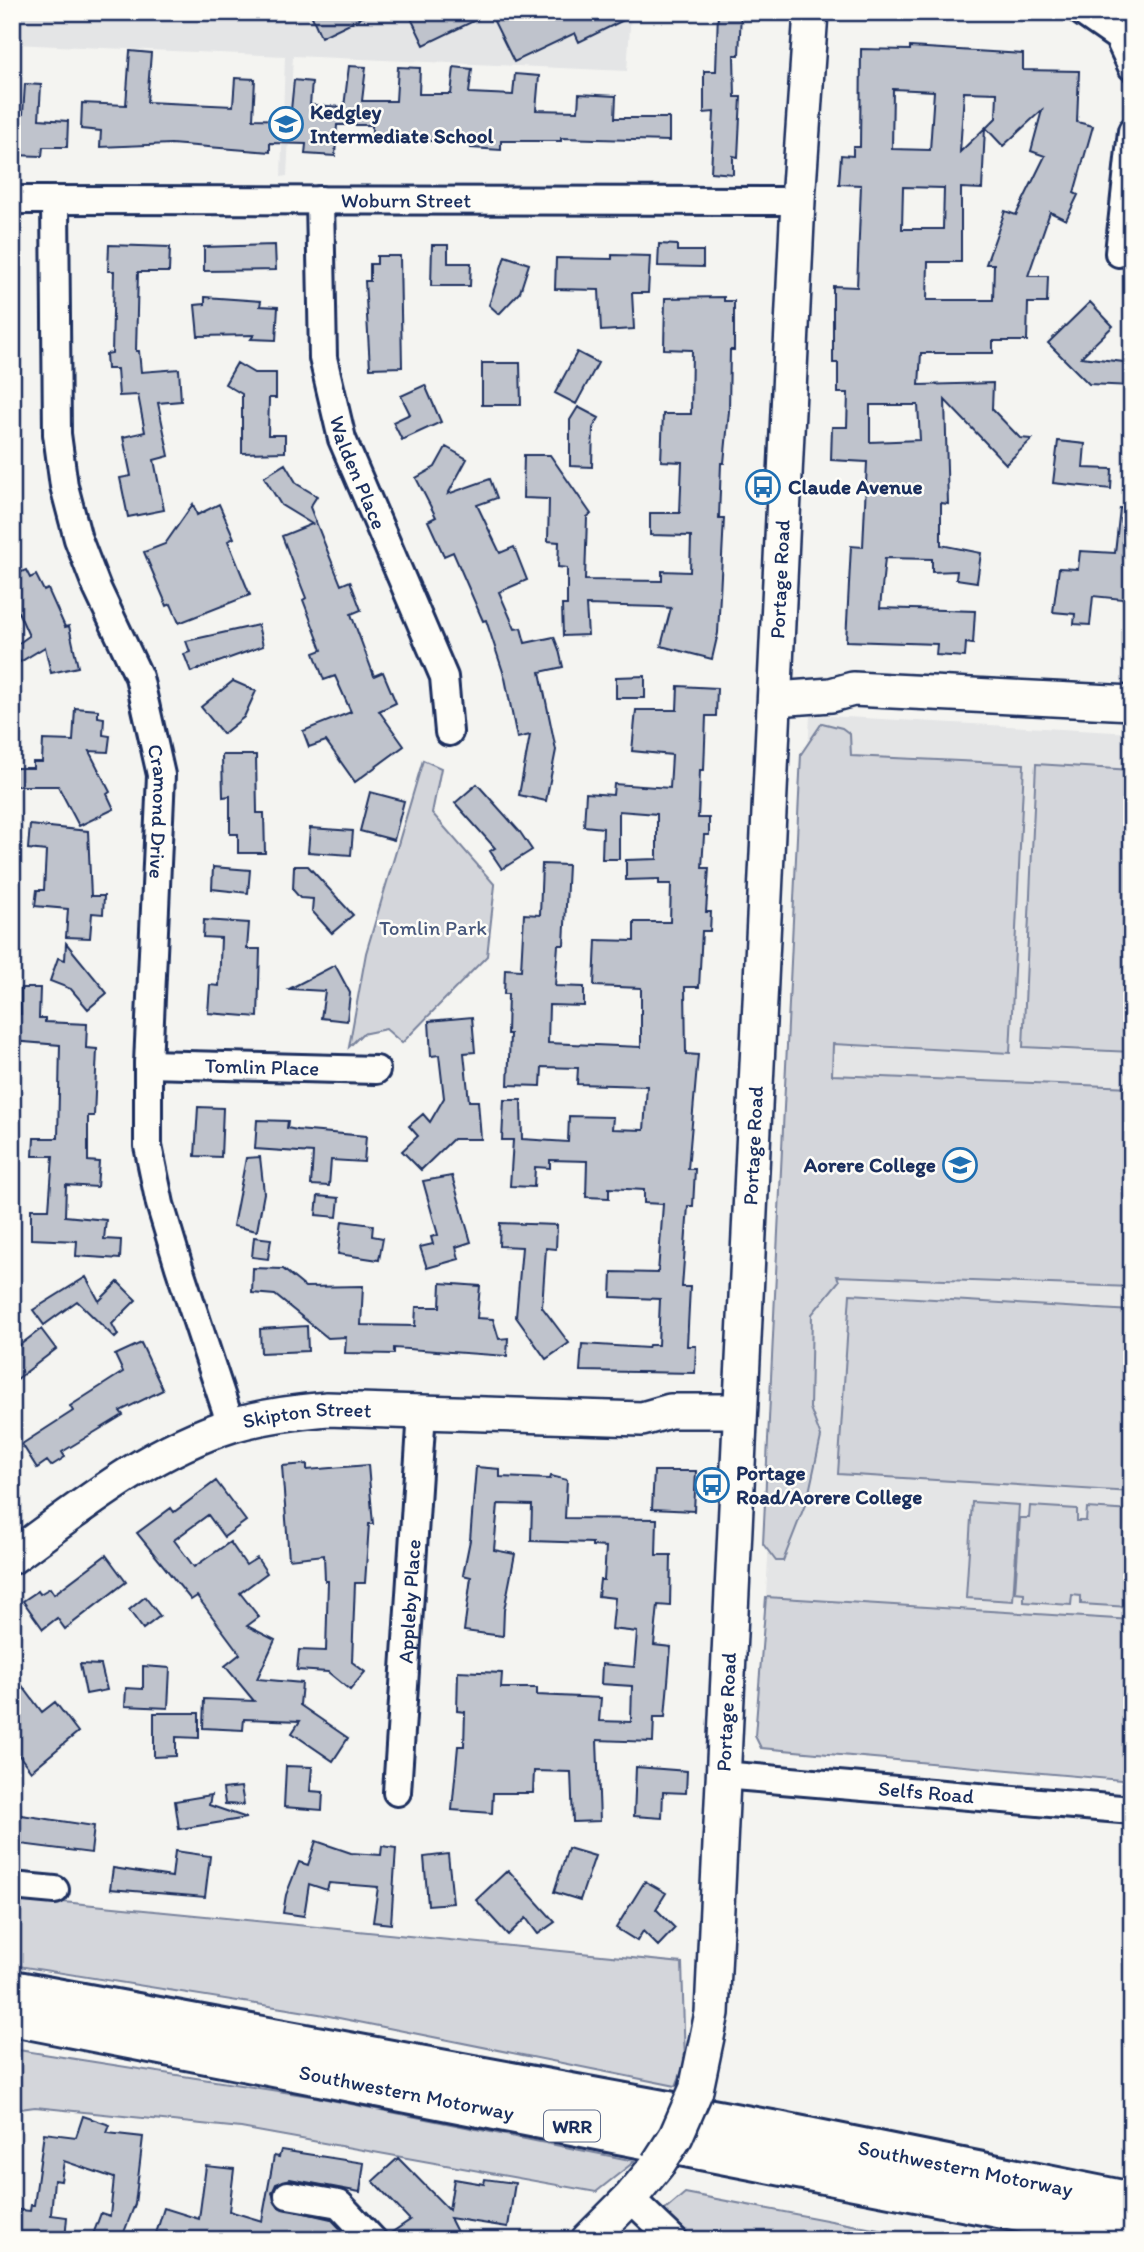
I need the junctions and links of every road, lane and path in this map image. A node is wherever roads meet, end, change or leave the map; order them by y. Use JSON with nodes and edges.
{"nodes":[{"id":1,"x":811,"y":12,"type":"edge"},
{"id":2,"x":1082,"y":12,"type":"edge"},
{"id":3,"x":1132,"y":67,"type":"edge"},
{"id":4,"x":1132,"y":131,"type":"edge"},
{"id":5,"x":12,"y":200,"type":"edge"},
{"id":6,"x":320,"y":200,"type":"junction"},
{"id":7,"x":55,"y":201,"type":"junction"},
{"id":8,"x":798,"y":201,"type":"junction"},
{"id":9,"x":1119,"y":253,"type":"dead end"},
{"id":10,"x":777,"y":686,"type":"junction"},
{"id":11,"x":1132,"y":703,"type":"edge"},
{"id":12,"x":449,"y":732,"type":"dead end"},
{"id":13,"x":148,"y":1064,"type":"junction"},
{"id":14,"x":376,"y":1070,"type":"dead end"},
{"id":15,"x":422,"y":1412,"type":"junction"},
{"id":16,"x":739,"y":1423,"type":"junction"},
{"id":17,"x":231,"y":1425,"type":"junction"},
{"id":18,"x":12,"y":1557,"type":"edge"},
{"id":19,"x":722,"y":1775,"type":"junction"},
{"id":20,"x":397,"y":1792,"type":"dead end"},
{"id":21,"x":1132,"y":1810,"type":"edge"},
{"id":22,"x":12,"y":1886,"type":"edge"},
{"id":23,"x":55,"y":1890,"type":"dead end"},
{"id":24,"x":12,"y":1990,"type":"edge"},
{"id":25,"x":12,"y":2016,"type":"edge"},
{"id":26,"x":288,"y":2195,"type":"dead end"},
{"id":27,"x":631,"y":2199,"type":"junction"},
{"id":28,"x":1132,"y":2202,"type":"edge"},
{"id":29,"x":1132,"y":2234,"type":"edge"},
{"id":30,"x":373,"y":2240,"type":"edge"},
{"id":31,"x":588,"y":2240,"type":"edge"},
{"id":32,"x":674,"y":2240,"type":"edge"}],
"edges":[{"from":1,"to":8,"type":"main road","name":"Portage Road"},
{"from":2,"to":3,"type":"street"},
{"from":4,"to":9,"type":"street"},
{"from":5,"to":7,"type":"street","name":"Woburn Street"},
{"from":6,"to":7,"type":"street","name":"Woburn Street"},
{"from":6,"to":8,"type":"street","name":"Woburn Street"},
{"from":6,"to":12,"type":"street","name":"Walden Place"},
{"from":7,"to":13,"type":"street","name":"Cramond Drive"},
{"from":8,"to":10,"type":"main road","name":"Portage Road"},
{"from":10,"to":11,"type":"main road"},
{"from":10,"to":16,"type":"main road","name":"Portage Road"},
{"from":13,"to":14,"type":"street","name":"Tomlin Place"},
{"from":13,"to":17,"type":"street","name":"Cramond Drive"},
{"from":15,"to":16,"type":"main road","name":"Skipton Street"},
{"from":15,"to":17,"type":"main road","name":"Skipton Street"},
{"from":15,"to":20,"type":"street","name":"Appleby Place"},
{"from":16,"to":19,"type":"main road","name":"Portage Road"},
{"from":17,"to":18,"type":"main road","name":"Skipton Street"},
{"from":19,"to":21,"type":"street","name":"Selfs Road"},
{"from":19,"to":27,"type":"main road","name":"Portage Road","bridge":true},
{"from":22,"to":23,"type":"street"},
{"from":24,"to":28,"type":"highway","name":"Southwestern Motorway","number":"WRR"},
{"from":25,"to":29,"type":"highway","name":"Southwestern Motorway","number":"WRR"},
{"from":26,"to":30,"type":"street"},
{"from":27,"to":31,"type":"main road","name":"Portage Road"},
{"from":27,"to":32,"type":"street"}]}
